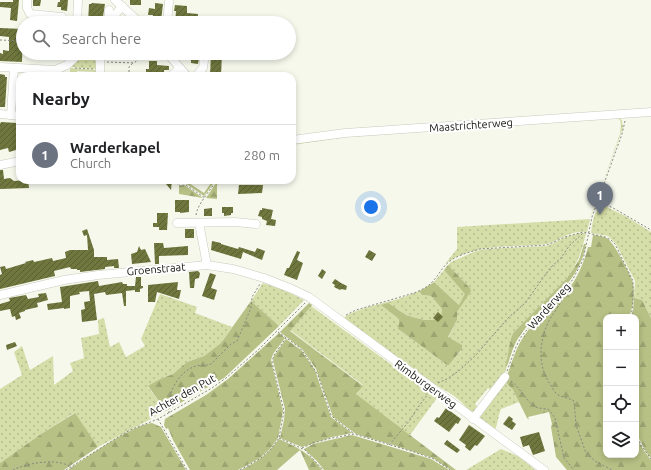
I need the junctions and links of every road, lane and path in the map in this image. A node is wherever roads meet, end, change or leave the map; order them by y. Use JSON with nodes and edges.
{"nodes":[{"id":1,"x":28,"y":0,"type":"edge"},
{"id":2,"x":78,"y":0,"type":"edge"},
{"id":3,"x":118,"y":2,"type":"edge"},
{"id":4,"x":168,"y":2,"type":"dead end"},
{"id":5,"x":51,"y":16,"type":"edge"},
{"id":6,"x":77,"y":16,"type":"edge"},
{"id":7,"x":114,"y":16,"type":"edge"},
{"id":8,"x":133,"y":16,"type":"edge"},
{"id":9,"x":167,"y":16,"type":"edge"},
{"id":10,"x":0,"y":40,"type":"edge"},
{"id":11,"x":16,"y":41,"type":"edge"},
{"id":12,"x":72,"y":60,"type":"edge"},
{"id":13,"x":138,"y":60,"type":"edge"},
{"id":14,"x":173,"y":60,"type":"edge"},
{"id":15,"x":205,"y":60,"type":"edge"},
{"id":16,"x":130,"y":63,"type":"junction"},
{"id":17,"x":134,"y":63,"type":"junction"},
{"id":18,"x":67,"y":65,"type":"junction"},
{"id":19,"x":130,"y":67,"type":"junction"},
{"id":20,"x":0,"y":68,"type":"edge"},
{"id":21,"x":14,"y":68,"type":"junction"},
{"id":22,"x":180,"y":68,"type":"junction"},
{"id":23,"x":100,"y":69,"type":"edge"},
{"id":24,"x":129,"y":72,"type":"edge"},
{"id":25,"x":176,"y":72,"type":"edge"},
{"id":26,"x":184,"y":72,"type":"edge"},
{"id":27,"x":200,"y":72,"type":"edge"},
{"id":28,"x":651,"y":112,"type":"edge"},
{"id":29,"x":0,"y":114,"type":"edge"},
{"id":30,"x":626,"y":114,"type":"junction"},
{"id":31,"x":16,"y":115,"type":"edge"},
{"id":32,"x":296,"y":139,"type":"edge"},
{"id":33,"x":16,"y":162,"type":"edge"},
{"id":34,"x":0,"y":165,"type":"edge"},
{"id":35,"x":186,"y":184,"type":"edge"},
{"id":36,"x":214,"y":184,"type":"edge"},
{"id":37,"x":205,"y":198,"type":"junction"},
{"id":38,"x":598,"y":201,"type":"junction"},
{"id":39,"x":177,"y":223,"type":"dead end"},
{"id":40,"x":199,"y":223,"type":"junction"},
{"id":41,"x":256,"y":224,"type":"dead end"},
{"id":42,"x":651,"y":230,"type":"edge"},
{"id":43,"x":583,"y":232,"type":"junction"},
{"id":44,"x":588,"y":233,"type":"junction"},
{"id":45,"x":207,"y":264,"type":"junction"},
{"id":46,"x":264,"y":278,"type":"junction"},
{"id":47,"x":564,"y":291,"type":"junction"},
{"id":48,"x":0,"y":295,"type":"edge"},
{"id":49,"x":309,"y":297,"type":"junction"},
{"id":50,"x":631,"y":314,"type":"edge"},
{"id":51,"x":341,"y":321,"type":"junction"},
{"id":52,"x":278,"y":331,"type":"junction"},
{"id":53,"x":286,"y":338,"type":"junction"},
{"id":54,"x":505,"y":377,"type":"junction"},
{"id":55,"x":436,"y":384,"type":"dead end"},
{"id":56,"x":428,"y":394,"type":"dead end"},
{"id":57,"x":169,"y":413,"type":"junction"},
{"id":58,"x":158,"y":419,"type":"junction"},
{"id":59,"x":473,"y":419,"type":"junction"},
{"id":60,"x":354,"y":434,"type":"junction"},
{"id":61,"x":279,"y":438,"type":"junction"},
{"id":62,"x":639,"y":441,"type":"edge"},
{"id":63,"x":389,"y":445,"type":"junction"},
{"id":64,"x":302,"y":448,"type":"junction"},
{"id":65,"x":651,"y":459,"type":"edge"},
{"id":66,"x":70,"y":466,"type":"junction"},
{"id":67,"x":14,"y":470,"type":"edge"},
{"id":68,"x":66,"y":470,"type":"edge"},
{"id":69,"x":73,"y":470,"type":"edge"},
{"id":70,"x":187,"y":470,"type":"edge"},
{"id":71,"x":240,"y":470,"type":"edge"},
{"id":72,"x":323,"y":470,"type":"edge"},
{"id":73,"x":450,"y":470,"type":"edge"},
{"id":74,"x":544,"y":470,"type":"edge"},
{"id":75,"x":574,"y":470,"type":"edge"},
{"id":76,"x":612,"y":470,"type":"edge"}],
"edges":[{"from":1,"to":5,"type":"street"},
{"from":2,"to":6,"type":"street"},
{"from":3,"to":7,"type":"street"},
{"from":3,"to":8,"type":"street"},
{"from":4,"to":9,"type":"street"},
{"from":10,"to":11,"type":"path"},
{"from":12,"to":18,"type":"street"},
{"from":13,"to":17,"type":"path"},
{"from":14,"to":22,"type":"street"},
{"from":15,"to":27,"type":"street"},
{"from":16,"to":17,"type":"path"},
{"from":16,"to":19,"type":"path"},
{"from":16,"to":23,"type":"path"},
{"from":17,"to":19,"type":"path"},
{"from":18,"to":21,"type":"street"},
{"from":18,"to":23,"type":"path"},
{"from":19,"to":24,"type":"path"},
{"from":20,"to":21,"type":"street"},
{"from":21,"to":31,"type":"street"},
{"from":22,"to":25,"type":"street"},
{"from":22,"to":26,"type":"street"},
{"from":28,"to":30,"type":"street","name":"Maastrichterweg"},
{"from":29,"to":31,"type":"street"},
{"from":30,"to":32,"type":"street","name":"Maastrichterweg"},
{"from":30,"to":38,"type":"path","name":"Warderweg"},
{"from":33,"to":34,"type":"street"},
{"from":35,"to":37,"type":"path"},
{"from":36,"to":37,"type":"path"},
{"from":37,"to":40,"type":"path"},
{"from":38,"to":42,"type":"path"},
{"from":38,"to":44,"type":"path","name":"Warderweg"},
{"from":39,"to":40,"type":"street"},
{"from":40,"to":41,"type":"street"},
{"from":40,"to":45,"type":"street"},
{"from":43,"to":44,"type":"path"},
{"from":43,"to":51,"type":"path"},
{"from":43,"to":55,"type":"path"},
{"from":44,"to":47,"type":"path","name":"Warderweg"},
{"from":44,"to":50,"type":"path"},
{"from":45,"to":46,"type":"street","name":"Groenstraat"},
{"from":45,"to":48,"type":"street","name":"Groenstraat"},
{"from":46,"to":49,"type":"street","name":"Groenstraat"},
{"from":46,"to":57,"type":"path"},
{"from":47,"to":54,"type":"path","name":"Warderweg"},
{"from":47,"to":76,"type":"path"},
{"from":49,"to":51,"type":"street","name":"Rimburgerweg"},
{"from":49,"to":52,"type":"path","name":"Achter den Put"},
{"from":51,"to":59,"type":"street","name":"Rimburgerweg"},
{"from":52,"to":53,"type":"path"},
{"from":52,"to":57,"type":"path","name":"Achter den Put"},
{"from":53,"to":60,"type":"path"},
{"from":53,"to":61,"type":"path"},
{"from":54,"to":59,"type":"street"},
{"from":54,"to":75,"type":"path"},
{"from":56,"to":63,"type":"path"},
{"from":57,"to":58,"type":"path","name":"Achter den Put"},
{"from":58,"to":66,"type":"path","name":"Achter den Put"},
{"from":58,"to":70,"type":"path"},
{"from":59,"to":74,"type":"street","name":"Rimburgerweg"},
{"from":60,"to":63,"type":"path"},
{"from":60,"to":64,"type":"path"},
{"from":61,"to":64,"type":"path"},
{"from":61,"to":71,"type":"path"},
{"from":62,"to":65,"type":"path"},
{"from":63,"to":73,"type":"path"},
{"from":64,"to":72,"type":"path"},
{"from":66,"to":67,"type":"path"},
{"from":66,"to":68,"type":"path","name":"Achter den Put"},
{"from":66,"to":69,"type":"path"}]}
